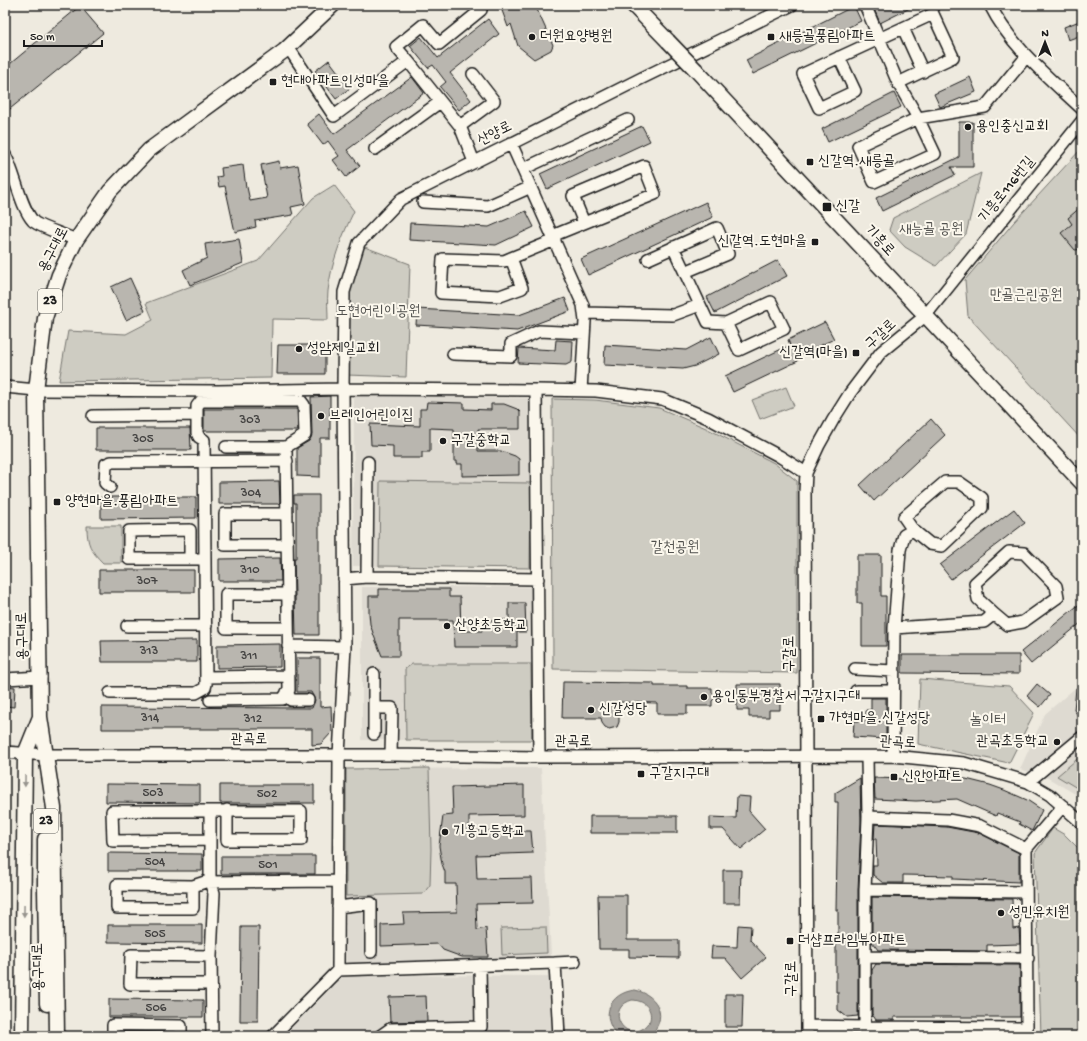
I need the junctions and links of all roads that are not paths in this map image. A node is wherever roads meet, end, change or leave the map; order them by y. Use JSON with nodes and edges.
{"nodes":[{"id":1,"x":333,"y":5,"type":"edge"},
{"id":2,"x":633,"y":5,"type":"edge"},
{"id":3,"x":792,"y":5,"type":"edge"},
{"id":4,"x":865,"y":5,"type":"edge"},
{"id":5,"x":990,"y":5,"type":"edge"},
{"id":6,"x":481,"y":10,"type":"dead end"},
{"id":7,"x":903,"y":28,"type":"junction"},
{"id":8,"x":879,"y":39,"type":"junction"},
{"id":9,"x":288,"y":47,"type":"junction"},
{"id":10,"x":839,"y":57,"type":"junction"},
{"id":11,"x":1026,"y":57,"type":"junction"},
{"id":12,"x":408,"y":61,"type":"junction"},
{"id":13,"x":922,"y":72,"type":"junction"},
{"id":14,"x":473,"y":74,"type":"dead end"},
{"id":15,"x":898,"y":83,"type":"junction"},
{"id":16,"x":440,"y":102,"type":"junction"},
{"id":17,"x":1082,"y":109,"type":"edge"},
{"id":18,"x":918,"y":118,"type":"junction"},
{"id":19,"x":628,"y":120,"type":"dead end"},
{"id":20,"x":1082,"y":121,"type":"edge"},
{"id":21,"x":460,"y":126,"type":"junction"},
{"id":22,"x":512,"y":143,"type":"junction"},
{"id":23,"x":375,"y":149,"type":"dead end"},
{"id":24,"x":5,"y":155,"type":"edge"},
{"id":25,"x":474,"y":162,"type":"junction"},
{"id":26,"x":523,"y":169,"type":"junction"},
{"id":27,"x":531,"y":187,"type":"junction"},
{"id":28,"x":423,"y":202,"type":"dead end"},
{"id":29,"x":584,"y":223,"type":"junction"},
{"id":30,"x":553,"y":238,"type":"junction"},
{"id":31,"x":76,"y":240,"type":"junction"},
{"id":32,"x":673,"y":247,"type":"junction"},
{"id":33,"x":511,"y":258,"type":"junction"},
{"id":34,"x":648,"y":259,"type":"dead end"},
{"id":35,"x":684,"y":272,"type":"junction"},
{"id":36,"x":700,"y":305,"type":"junction"},
{"id":37,"x":584,"y":313,"type":"junction"},
{"id":38,"x":925,"y":316,"type":"junction"},
{"id":39,"x":726,"y":323,"type":"junction"},
{"id":40,"x":584,"y":333,"type":"junction"},
{"id":41,"x":454,"y":354,"type":"dead end"},
{"id":42,"x":5,"y":386,"type":"edge"},
{"id":43,"x":36,"y":390,"type":"junction"},
{"id":44,"x":343,"y":390,"type":"junction"},
{"id":45,"x":536,"y":390,"type":"junction"},
{"id":46,"x":581,"y":391,"type":"junction"},
{"id":47,"x":197,"y":415,"type":"junction"},
{"id":48,"x":93,"y":416,"type":"dead end"},
{"id":49,"x":226,"y":447,"type":"dead end"},
{"id":50,"x":286,"y":447,"type":"junction"},
{"id":51,"x":287,"y":461,"type":"junction"},
{"id":52,"x":204,"y":462,"type":"junction"},
{"id":53,"x":368,"y":462,"type":"dead end"},
{"id":54,"x":806,"y":473,"type":"junction"},
{"id":55,"x":1082,"y":483,"type":"edge"},
{"id":56,"x":110,"y":487,"type":"dead end"},
{"id":57,"x":287,"y":514,"type":"junction"},
{"id":58,"x":913,"y":530,"type":"junction"},
{"id":59,"x":287,"y":545,"type":"junction"},
{"id":60,"x":190,"y":559,"type":"junction"},
{"id":61,"x":205,"y":559,"type":"junction"},
{"id":62,"x":367,"y":577,"type":"junction"},
{"id":63,"x":344,"y":579,"type":"junction"},
{"id":64,"x":538,"y":579,"type":"junction"},
{"id":65,"x":288,"y":594,"type":"junction"},
{"id":66,"x":994,"y":614,"type":"junction"},
{"id":67,"x":127,"y":626,"type":"dead end"},
{"id":68,"x":206,"y":626,"type":"junction"},
{"id":69,"x":288,"y":628,"type":"junction"},
{"id":70,"x":894,"y":628,"type":"junction"},
{"id":71,"x":288,"y":646,"type":"junction"},
{"id":72,"x":345,"y":647,"type":"junction"},
{"id":73,"x":855,"y":669,"type":"dead end"},
{"id":74,"x":894,"y":671,"type":"junction"},
{"id":75,"x":374,"y":674,"type":"dead end"},
{"id":76,"x":288,"y":676,"type":"junction"},
{"id":77,"x":40,"y":677,"type":"junction"},
{"id":78,"x":206,"y":677,"type":"junction"},
{"id":79,"x":5,"y":679,"type":"edge"},
{"id":80,"x":894,"y":691,"type":"junction"},
{"id":81,"x":287,"y":692,"type":"junction"},
{"id":82,"x":856,"y":692,"type":"dead end"},
{"id":83,"x":110,"y":693,"type":"dead end"},
{"id":84,"x":210,"y":700,"type":"dead end"},
{"id":85,"x":308,"y":700,"type":"dead end"},
{"id":86,"x":374,"y":708,"type":"junction"},
{"id":87,"x":40,"y":717,"type":"junction"},
{"id":88,"x":374,"y":734,"type":"dead end"},
{"id":89,"x":1082,"y":737,"type":"edge"},
{"id":90,"x":5,"y":752,"type":"edge"},
{"id":91,"x":25,"y":754,"type":"junction"},
{"id":92,"x":47,"y":754,"type":"junction"},
{"id":93,"x":339,"y":755,"type":"junction"},
{"id":94,"x":391,"y":755,"type":"junction"},
{"id":95,"x":805,"y":756,"type":"junction"},
{"id":96,"x":894,"y":756,"type":"junction"},
{"id":97,"x":539,"y":757,"type":"junction"},
{"id":98,"x":867,"y":757,"type":"junction"},
{"id":99,"x":1028,"y":782,"type":"junction"},
{"id":100,"x":1063,"y":806,"type":"junction"},
{"id":101,"x":227,"y":810,"type":"junction"},
{"id":102,"x":210,"y":811,"type":"junction"},
{"id":103,"x":868,"y":817,"type":"junction"},
{"id":104,"x":1082,"y":823,"type":"edge"},
{"id":105,"x":210,"y":840,"type":"junction"},
{"id":106,"x":1026,"y":848,"type":"junction"},
{"id":107,"x":338,"y":881,"type":"junction"},
{"id":108,"x":210,"y":882,"type":"junction"},
{"id":109,"x":193,"y":886,"type":"junction"},
{"id":110,"x":865,"y":890,"type":"junction"},
{"id":111,"x":1026,"y":892,"type":"junction"},
{"id":112,"x":338,"y":907,"type":"junction"},
{"id":113,"x":371,"y":952,"type":"dead end"},
{"id":114,"x":211,"y":956,"type":"junction"},
{"id":115,"x":865,"y":958,"type":"junction"},
{"id":116,"x":1028,"y":958,"type":"junction"},
{"id":117,"x":575,"y":962,"type":"dead end"},
{"id":118,"x":555,"y":963,"type":"junction"},
{"id":119,"x":480,"y":966,"type":"junction"},
{"id":120,"x":338,"y":970,"type":"junction"},
{"id":121,"x":212,"y":984,"type":"junction"},
{"id":122,"x":865,"y":1027,"type":"junction"},
{"id":123,"x":807,"y":1031,"type":"edge"},
{"id":124,"x":1027,"y":1032,"type":"edge"},
{"id":125,"x":22,"y":1036,"type":"edge"},
{"id":126,"x":47,"y":1036,"type":"edge"},
{"id":127,"x":56,"y":1036,"type":"edge"},
{"id":128,"x":113,"y":1036,"type":"edge"},
{"id":129,"x":181,"y":1036,"type":"edge"},
{"id":130,"x":212,"y":1036,"type":"edge"},
{"id":131,"x":273,"y":1036,"type":"edge"},
{"id":132,"x":380,"y":1036,"type":"edge"},
{"id":133,"x":559,"y":1036,"type":"edge"}],
"edges":[{"from":1,"to":9,"type":"main road","name":"용구대로","number":"23"},
{"from":2,"to":38,"type":"main road","name":"기흥로","bridge":true},
{"from":3,"to":22,"type":"street","name":"산양로"},
{"from":4,"to":8,"type":"street"},
{"from":5,"to":11,"type":"street"},
{"from":6,"to":12,"type":"street"},
{"from":7,"to":8,"type":"street"},
{"from":7,"to":13,"type":"street"},
{"from":7,"to":13,"type":"street"},
{"from":8,"to":10,"type":"street"},
{"from":8,"to":15,"type":"street"},
{"from":9,"to":12,"type":"street"},
{"from":9,"to":31,"type":"main road","name":"용구대로","number":"23"},
{"from":10,"to":10,"type":"street"},
{"from":11,"to":17,"type":"street"},
{"from":11,"to":18,"type":"street"},
{"from":12,"to":16,"type":"street"},
{"from":13,"to":15,"type":"street"},
{"from":14,"to":21,"type":"street"},
{"from":15,"to":18,"type":"street"},
{"from":16,"to":21,"type":"street"},
{"from":16,"to":23,"type":"street"},
{"from":18,"to":18,"type":"street"},
{"from":19,"to":26,"type":"street"},
{"from":20,"to":38,"type":"street","name":"기흥로116번길"},
{"from":21,"to":25,"type":"street"},
{"from":22,"to":25,"type":"street","name":"산양로"},
{"from":22,"to":26,"type":"street"},
{"from":24,"to":31,"type":"street"},
{"from":25,"to":44,"type":"street","name":"산양로"},
{"from":26,"to":27,"type":"street"},
{"from":27,"to":28,"type":"street"},
{"from":27,"to":30,"type":"street"},
{"from":29,"to":29,"type":"street"},
{"from":29,"to":30,"type":"street"},
{"from":30,"to":33,"type":"street"},
{"from":30,"to":37,"type":"street"},
{"from":31,"to":43,"type":"main road","name":"용구대로","number":"23"},
{"from":32,"to":34,"type":"street"},
{"from":32,"to":35,"type":"street"},
{"from":32,"to":35,"type":"street"},
{"from":33,"to":33,"type":"street"},
{"from":35,"to":36,"type":"street"},
{"from":36,"to":37,"type":"street"},
{"from":36,"to":39,"type":"street"},
{"from":37,"to":40,"type":"street"},
{"from":38,"to":54,"type":"street","name":"구갈로"},
{"from":38,"to":55,"type":"main road","name":"기흥로"},
{"from":39,"to":39,"type":"street"},
{"from":40,"to":41,"type":"street"},
{"from":40,"to":46,"type":"street"},
{"from":42,"to":43,"type":"street"},
{"from":43,"to":44,"type":"street"},
{"from":43,"to":77,"type":"main road","name":"용구대로","number":"23"},
{"from":44,"to":45,"type":"street"},
{"from":44,"to":63,"type":"street","name":"산양로"},
{"from":45,"to":46,"type":"street"},
{"from":45,"to":64,"type":"street"},
{"from":46,"to":54,"type":"street"},
{"from":47,"to":48,"type":"street"},
{"from":47,"to":50,"type":"street"},
{"from":47,"to":52,"type":"street"},
{"from":49,"to":50,"type":"street"},
{"from":50,"to":51,"type":"street"},
{"from":51,"to":52,"type":"street"},
{"from":51,"to":57,"type":"street"},
{"from":52,"to":56,"type":"street"},
{"from":52,"to":61,"type":"street"},
{"from":53,"to":62,"type":"street"},
{"from":54,"to":95,"type":"street","name":"구갈로"},
{"from":57,"to":59,"type":"street"},
{"from":57,"to":59,"type":"street"},
{"from":58,"to":58,"type":"street"},
{"from":58,"to":70,"type":"street"},
{"from":59,"to":65,"type":"street"},
{"from":60,"to":60,"type":"street"},
{"from":60,"to":61,"type":"street"},
{"from":61,"to":68,"type":"street"},
{"from":62,"to":63,"type":"street"},
{"from":62,"to":64,"type":"street"},
{"from":63,"to":72,"type":"street","name":"산양로"},
{"from":64,"to":97,"type":"street"},
{"from":65,"to":69,"type":"street"},
{"from":65,"to":69,"type":"street"},
{"from":66,"to":66,"type":"street"},
{"from":66,"to":70,"type":"street"},
{"from":67,"to":68,"type":"street"},
{"from":68,"to":78,"type":"street"},
{"from":69,"to":71,"type":"street"},
{"from":70,"to":74,"type":"street"},
{"from":71,"to":72,"type":"street"},
{"from":71,"to":76,"type":"street"},
{"from":72,"to":93,"type":"street","name":"산양로"},
{"from":73,"to":74,"type":"street"},
{"from":74,"to":80,"type":"street"},
{"from":75,"to":86,"type":"street"},
{"from":76,"to":78,"type":"street"},
{"from":76,"to":81,"type":"street"},
{"from":77,"to":79,"type":"street"},
{"from":77,"to":87,"type":"main road","name":"용구대로","number":"23"},
{"from":78,"to":83,"type":"street"},
{"from":80,"to":82,"type":"street"},
{"from":80,"to":96,"type":"street"},
{"from":81,"to":84,"type":"street"},
{"from":81,"to":85,"type":"street"},
{"from":86,"to":88,"type":"street"},
{"from":86,"to":94,"type":"street"},
{"from":87,"to":91,"type":"main road","name":"용구대로","number":"23"},
{"from":87,"to":92,"type":"main road","name":"용구대로"},
{"from":89,"to":99,"type":"street"},
{"from":90,"to":91,"type":"street","name":"관곡로"},
{"from":91,"to":92,"type":"street","name":"관곡로"},
{"from":91,"to":125,"type":"main road","name":"용구대로","number":"23","one_way":true},
{"from":92,"to":93,"type":"street","name":"관곡로"},
{"from":92,"to":126,"type":"main road","name":"용구대로","number":"23"},
{"from":92,"to":127,"type":"main road","name":"용구대로"},
{"from":93,"to":94,"type":"street","name":"관곡로"},
{"from":93,"to":107,"type":"street","name":"산양로"},
{"from":94,"to":97,"type":"street","name":"관곡로"},
{"from":95,"to":97,"type":"street","name":"관곡로"},
{"from":95,"to":98,"type":"street","name":"관곡로"},
{"from":95,"to":123,"type":"street","name":"구갈로"},
{"from":96,"to":98,"type":"street","name":"관곡로"},
{"from":96,"to":99,"type":"street","name":"관곡로"},
{"from":98,"to":103,"type":"street"},
{"from":99,"to":100,"type":"street","name":"관곡로"},
{"from":100,"to":104,"type":"street","name":"관곡로"},
{"from":100,"to":106,"type":"street"},
{"from":101,"to":101,"type":"street"},
{"from":101,"to":102,"type":"street"},
{"from":102,"to":105,"type":"street"},
{"from":102,"to":105,"type":"street"},
{"from":103,"to":106,"type":"street"},
{"from":103,"to":110,"type":"street"},
{"from":105,"to":108,"type":"street"},
{"from":106,"to":111,"type":"street"},
{"from":107,"to":108,"type":"street"},
{"from":107,"to":112,"type":"street","name":"산양로"},
{"from":108,"to":109,"type":"street"},
{"from":108,"to":114,"type":"street"},
{"from":109,"to":109,"type":"street"},
{"from":110,"to":111,"type":"street"},
{"from":110,"to":115,"type":"street"},
{"from":111,"to":116,"type":"street"},
{"from":112,"to":113,"type":"street"},
{"from":112,"to":120,"type":"street","name":"산양로"},
{"from":114,"to":121,"type":"street"},
{"from":114,"to":121,"type":"street"},
{"from":115,"to":116,"type":"street"},
{"from":115,"to":122,"type":"street"},
{"from":116,"to":124,"type":"street"},
{"from":117,"to":118,"type":"street"},
{"from":118,"to":119,"type":"street"},
{"from":118,"to":133,"type":"street"},
{"from":119,"to":120,"type":"street"},
{"from":119,"to":132,"type":"street"},
{"from":120,"to":131,"type":"street"},
{"from":121,"to":130,"type":"street"},
{"from":122,"to":123,"type":"street"},
{"from":122,"to":124,"type":"street"},
{"from":128,"to":129,"type":"street"}]}
